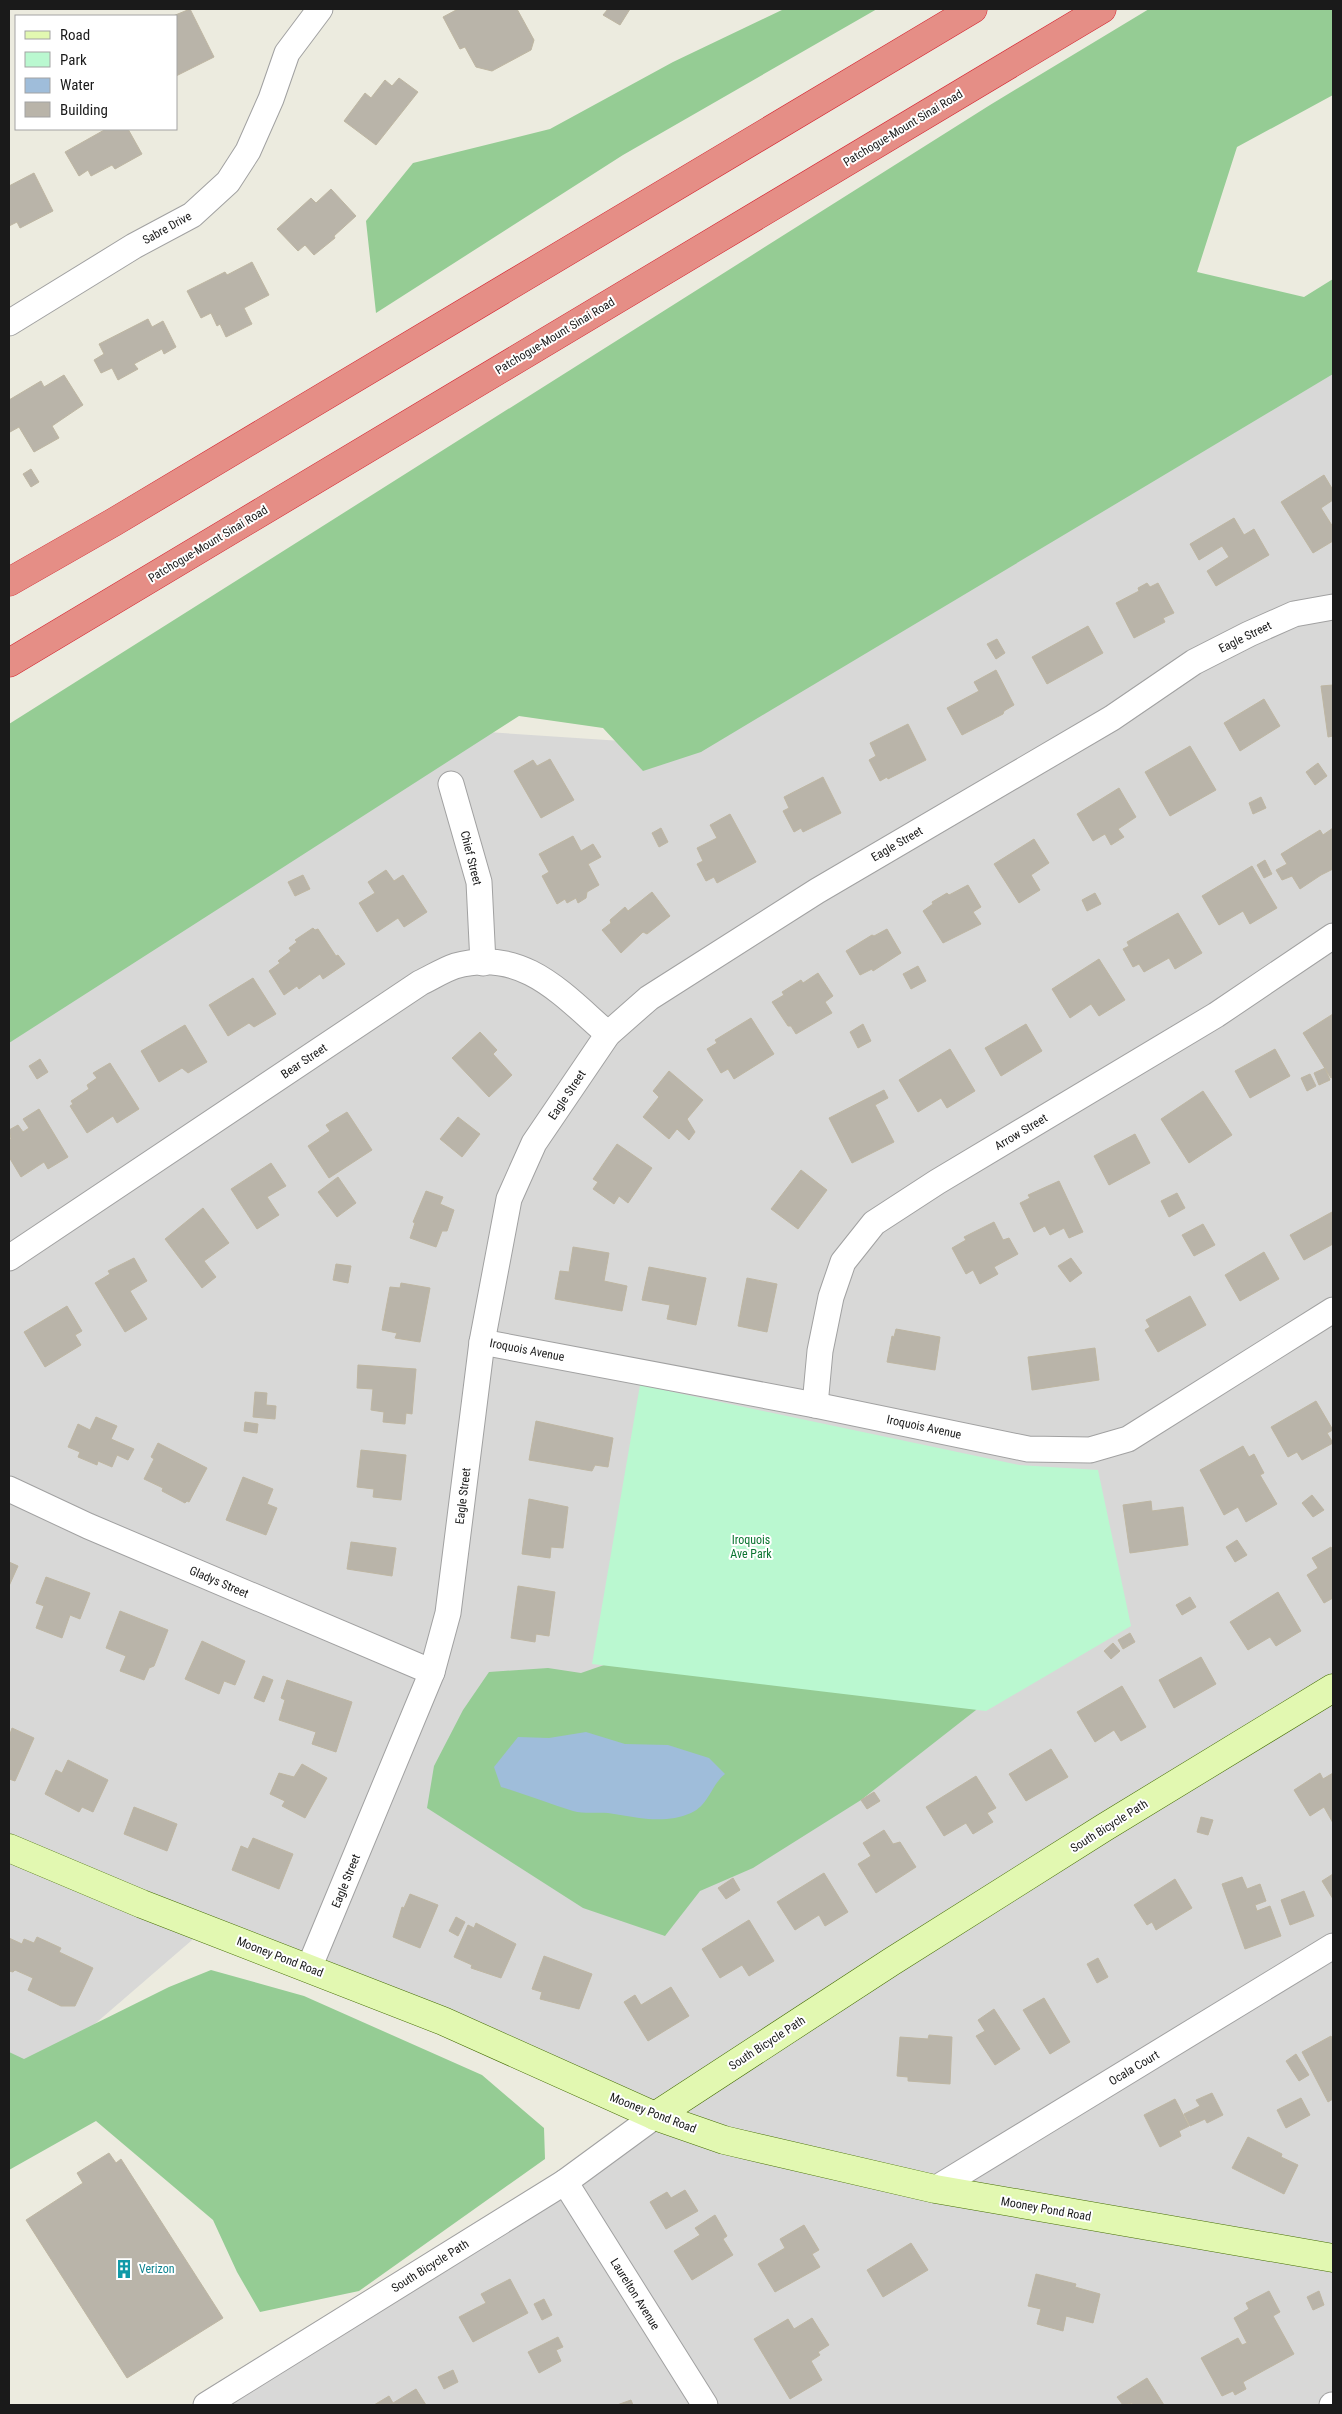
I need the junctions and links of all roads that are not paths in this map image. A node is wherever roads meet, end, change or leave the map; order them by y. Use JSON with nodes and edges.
{"nodes":[{"id":1,"x":320,"y":9,"type":"edge"},
{"id":2,"x":973,"y":9,"type":"edge"},
{"id":3,"x":1102,"y":9,"type":"edge"},
{"id":4,"x":9,"y":323,"type":"edge"},
{"id":5,"x":9,"y":582,"type":"edge"},
{"id":6,"x":1333,"y":606,"type":"edge"},
{"id":7,"x":9,"y":663,"type":"edge"},
{"id":8,"x":451,"y":784,"type":"dead end"},
{"id":9,"x":1333,"y":936,"type":"edge"},
{"id":10,"x":483,"y":963,"type":"junction"},
{"id":11,"x":608,"y":1034,"type":"junction"},
{"id":12,"x":9,"y":1258,"type":"edge"},
{"id":13,"x":1333,"y":1310,"type":"edge"},
{"id":14,"x":482,"y":1342,"type":"junction"},
{"id":15,"x":815,"y":1405,"type":"junction"},
{"id":16,"x":9,"y":1489,"type":"edge"},
{"id":17,"x":432,"y":1672,"type":"junction"},
{"id":18,"x":1333,"y":1688,"type":"edge"},
{"id":19,"x":9,"y":1848,"type":"edge"},
{"id":20,"x":1333,"y":1946,"type":"edge"},
{"id":21,"x":309,"y":1968,"type":"junction"},
{"id":22,"x":656,"y":2116,"type":"junction"},
{"id":23,"x":565,"y":2182,"type":"junction"},
{"id":24,"x":935,"y":2189,"type":"junction"},
{"id":25,"x":1333,"y":2258,"type":"edge"},
{"id":26,"x":235,"y":2398,"type":"edge"},
{"id":27,"x":206,"y":2405,"type":"edge"},
{"id":28,"x":705,"y":2405,"type":"edge"}],
"edges":[{"from":1,"to":4,"type":"street","name":"Sabre Drive"},
{"from":2,"to":5,"type":"highway"},
{"from":3,"to":7,"type":"highway","name":"Patchogue-Mount Sinai Road"},
{"from":6,"to":11,"type":"street","name":"Eagle Street"},
{"from":8,"to":10,"type":"street","name":"Chief Street"},
{"from":9,"to":15,"type":"street","name":"Arrow Street"},
{"from":10,"to":11,"type":"street","name":"Bear Street"},
{"from":10,"to":12,"type":"street","name":"Bear Street"},
{"from":11,"to":14,"type":"street","name":"Eagle Street"},
{"from":13,"to":15,"type":"street","name":"Iroquois Avenue"},
{"from":14,"to":15,"type":"street","name":"Iroquois Avenue"},
{"from":14,"to":17,"type":"street","name":"Eagle Street"},
{"from":16,"to":17,"type":"street","name":"Gladys Street"},
{"from":17,"to":21,"type":"street","name":"Eagle Street"},
{"from":18,"to":22,"type":"street","name":"South Bicycle Path"},
{"from":19,"to":21,"type":"street","name":"Mooney Pond Road"},
{"from":20,"to":24,"type":"street","name":"Ocala Court"},
{"from":21,"to":22,"type":"street","name":"Mooney Pond Road"},
{"from":22,"to":23,"type":"street","name":"South Bicycle Path"},
{"from":22,"to":24,"type":"street","name":"Mooney Pond Road"},
{"from":23,"to":26,"type":"street","name":"South Bicycle Path"},
{"from":23,"to":28,"type":"street","name":"Laurelton Avenue"},
{"from":24,"to":25,"type":"street","name":"Mooney Pond Road"},
{"from":26,"to":27,"type":"street","name":"South Bicycle Path"}]}
